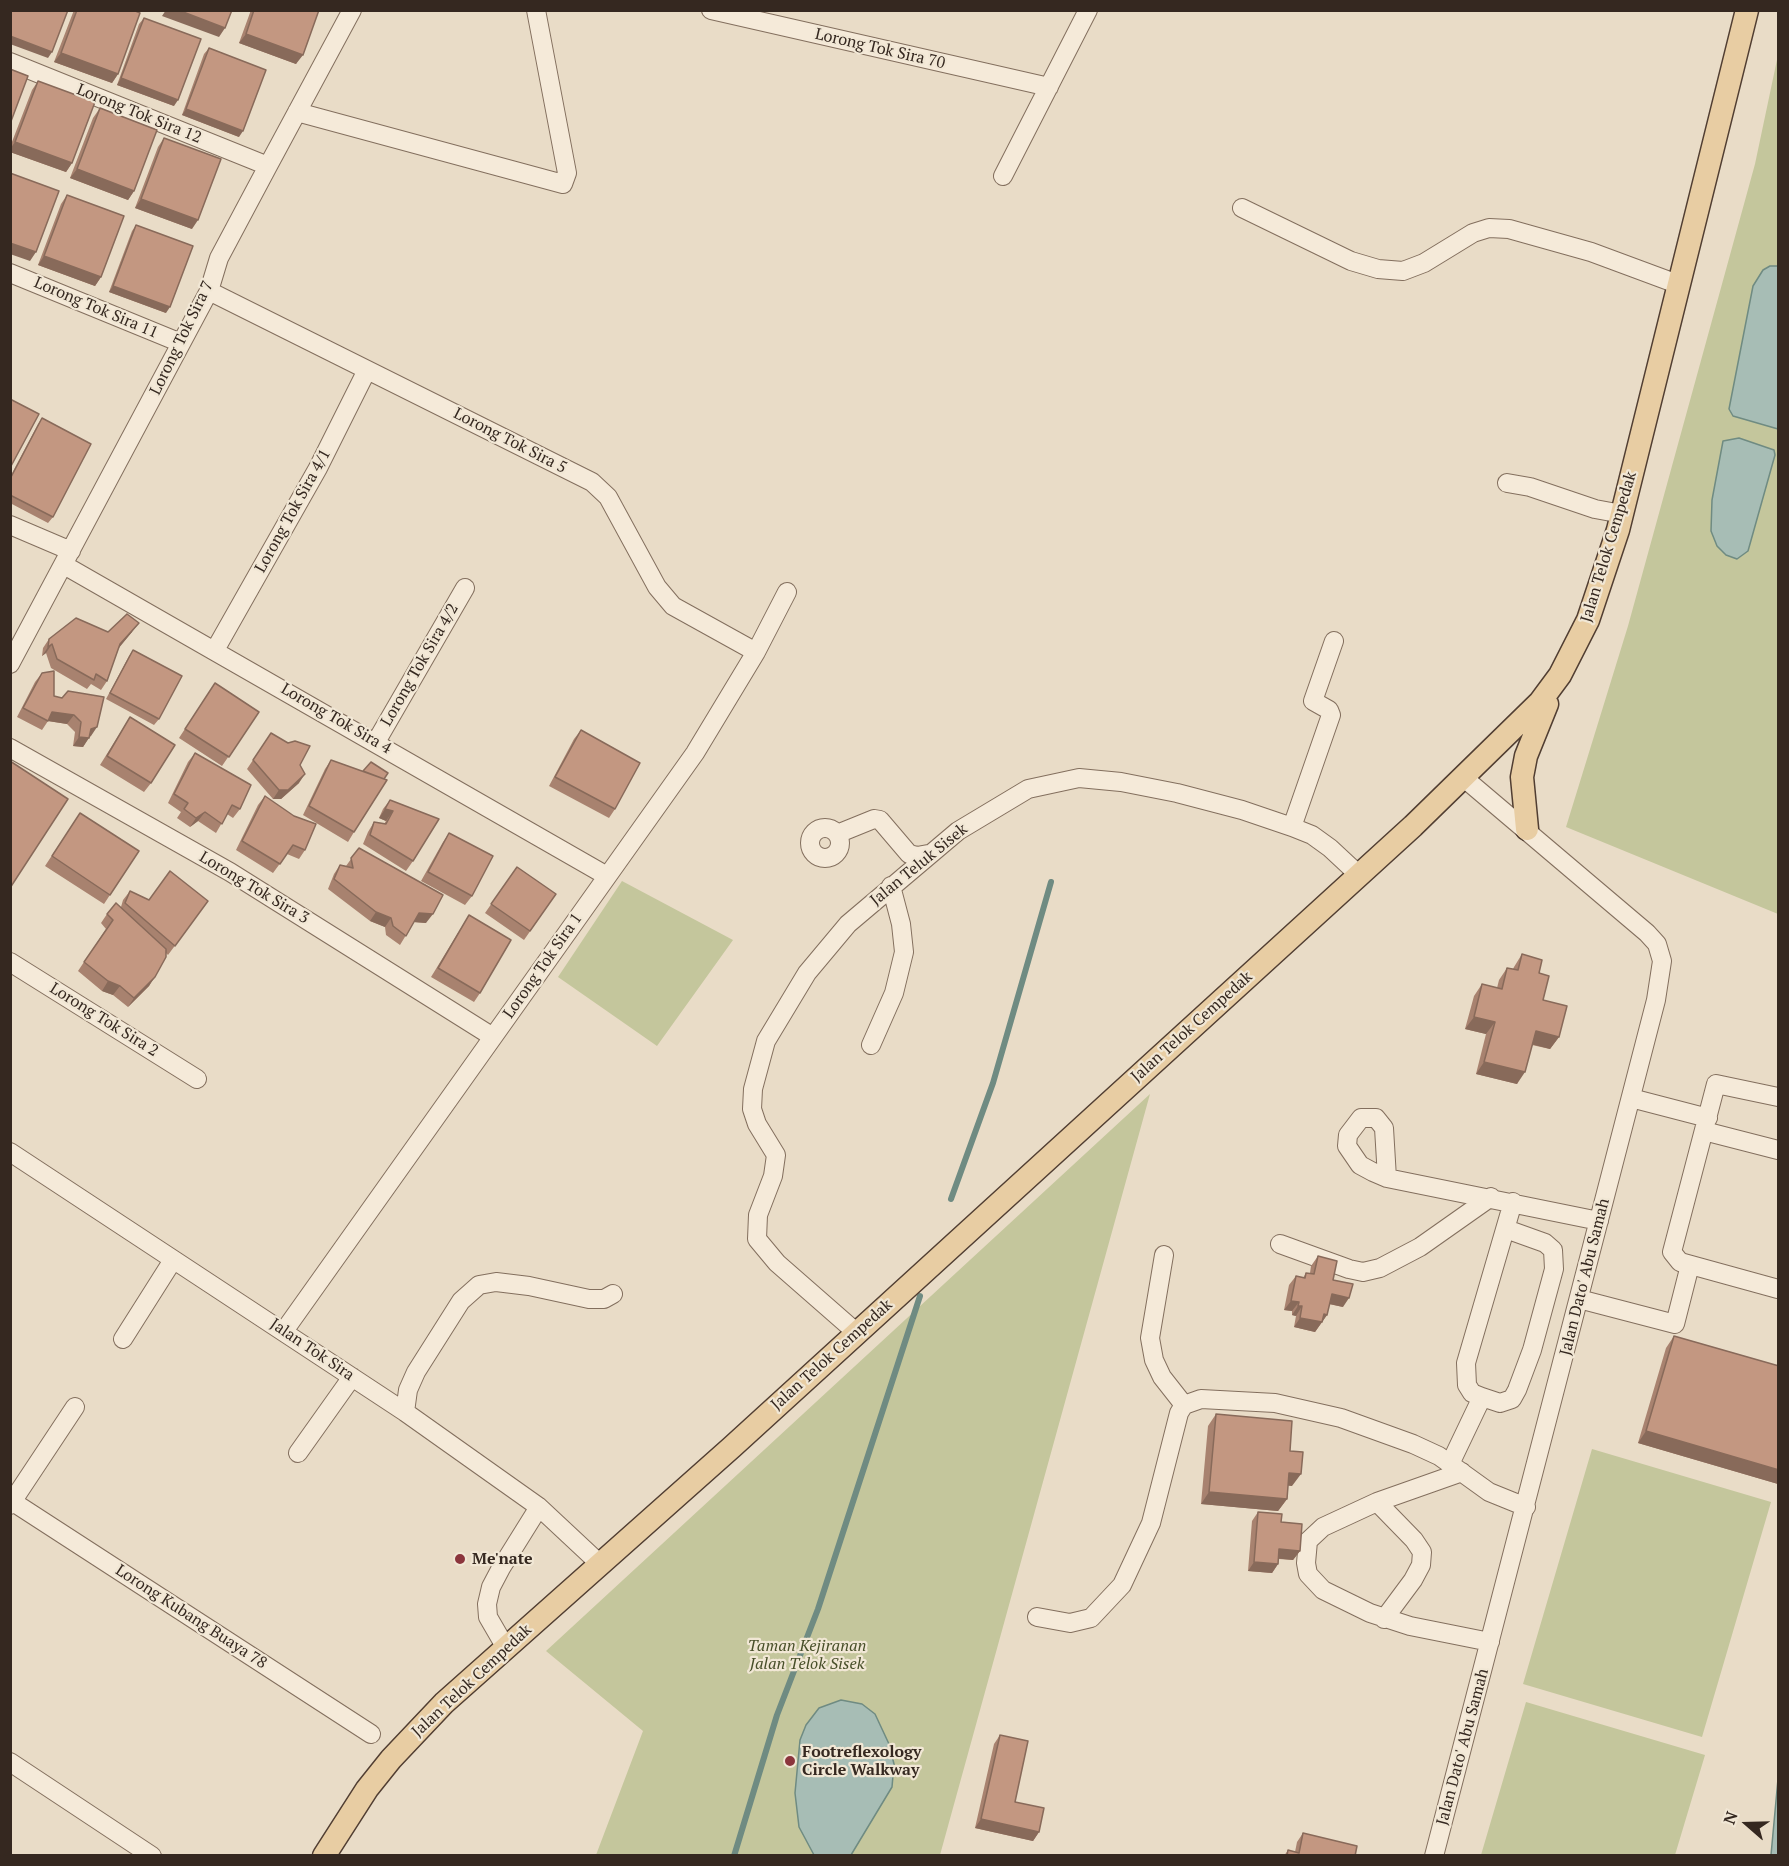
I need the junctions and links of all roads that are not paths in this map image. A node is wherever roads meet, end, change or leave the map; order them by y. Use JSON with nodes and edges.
{"nodes":[{"id":1,"x":352,"y":10,"type":"edge"},
{"id":2,"x":536,"y":10,"type":"edge"},
{"id":3,"x":711,"y":10,"type":"edge"},
{"id":4,"x":1089,"y":10,"type":"edge"},
{"id":5,"x":1747,"y":10,"type":"edge"},
{"id":6,"x":10,"y":62,"type":"edge"},
{"id":7,"x":1048,"y":87,"type":"junction"},
{"id":8,"x":297,"y":111,"type":"junction"},
{"id":9,"x":268,"y":166,"type":"junction"},
{"id":10,"x":1003,"y":176,"type":"dead end"},
{"id":11,"x":1242,"y":208,"type":"dead end"},
{"id":12,"x":10,"y":273,"type":"edge"},
{"id":13,"x":1680,"y":285,"type":"junction"},
{"id":14,"x":209,"y":291,"type":"junction"},
{"id":15,"x":181,"y":344,"type":"junction"},
{"id":16,"x":367,"y":370,"type":"junction"},
{"id":17,"x":1508,"y":483,"type":"dead end"},
{"id":18,"x":1622,"y":514,"type":"junction"},
{"id":19,"x":10,"y":525,"type":"edge"},
{"id":20,"x":68,"y":558,"type":"junction"},
{"id":21,"x":465,"y":588,"type":"dead end"},
{"id":22,"x":787,"y":592,"type":"dead end"},
{"id":23,"x":1334,"y":641,"type":"dead end"},
{"id":24,"x":215,"y":650,"type":"junction"},
{"id":25,"x":756,"y":652,"type":"junction"},
{"id":26,"x":10,"y":664,"type":"edge"},
{"id":27,"x":1560,"y":675,"type":"junction"},
{"id":28,"x":376,"y":742,"type":"junction"},
{"id":29,"x":10,"y":748,"type":"edge"},
{"id":30,"x":1464,"y":778,"type":"junction"},
{"id":31,"x":1292,"y":827,"type":"junction"},
{"id":32,"x":1527,"y":829,"type":"junction"},
{"id":33,"x":837,"y":834,"type":"dead end"},
{"id":34,"x":928,"y":854,"type":"junction"},
{"id":35,"x":1359,"y":875,"type":"junction"},
{"id":36,"x":607,"y":876,"type":"junction"},
{"id":37,"x":891,"y":886,"type":"junction"},
{"id":38,"x":10,"y":962,"type":"edge"},
{"id":39,"x":493,"y":1037,"type":"junction"},
{"id":40,"x":871,"y":1045,"type":"dead end"},
{"id":41,"x":197,"y":1079,"type":"dead end"},
{"id":42,"x":1779,"y":1097,"type":"edge"},
{"id":43,"x":1631,"y":1098,"type":"junction"},
{"id":44,"x":1706,"y":1124,"type":"junction"},
{"id":45,"x":1779,"y":1150,"type":"edge"},
{"id":46,"x":10,"y":1152,"type":"edge"},
{"id":47,"x":1387,"y":1178,"type":"dead end"},
{"id":48,"x":1491,"y":1197,"type":"junction"},
{"id":49,"x":1513,"y":1202,"type":"junction"},
{"id":50,"x":1599,"y":1221,"type":"junction"},
{"id":51,"x":1506,"y":1229,"type":"junction"},
{"id":52,"x":1280,"y":1244,"type":"dead end"},
{"id":53,"x":1164,"y":1255,"type":"dead end"},
{"id":54,"x":173,"y":1260,"type":"junction"},
{"id":55,"x":1690,"y":1265,"type":"junction"},
{"id":56,"x":1779,"y":1289,"type":"edge"},
{"id":57,"x":613,"y":1294,"type":"dead end"},
{"id":58,"x":1579,"y":1299,"type":"junction"},
{"id":59,"x":284,"y":1331,"type":"junction"},
{"id":60,"x":856,"y":1332,"type":"junction"},
{"id":61,"x":123,"y":1339,"type":"dead end"},
{"id":62,"x":352,"y":1377,"type":"junction"},
{"id":63,"x":1482,"y":1397,"type":"junction"},
{"id":64,"x":1184,"y":1405,"type":"junction"},
{"id":65,"x":75,"y":1407,"type":"dead end"},
{"id":66,"x":405,"y":1412,"type":"junction"},
{"id":67,"x":298,"y":1454,"type":"dead end"},
{"id":68,"x":1456,"y":1468,"type":"junction"},
{"id":69,"x":11,"y":1502,"type":"edge"},
{"id":70,"x":1377,"y":1502,"type":"junction"},
{"id":71,"x":539,"y":1507,"type":"junction"},
{"id":72,"x":1526,"y":1507,"type":"junction"},
{"id":73,"x":600,"y":1564,"type":"junction"},
{"id":74,"x":1037,"y":1617,"type":"dead end"},
{"id":75,"x":1384,"y":1619,"type":"junction"},
{"id":76,"x":1490,"y":1642,"type":"junction"},
{"id":77,"x":506,"y":1648,"type":"junction"},
{"id":78,"x":371,"y":1734,"type":"dead end"},
{"id":79,"x":10,"y":1762,"type":"edge"},
{"id":80,"x":152,"y":1856,"type":"edge"},
{"id":81,"x":324,"y":1856,"type":"edge"},
{"id":82,"x":1434,"y":1856,"type":"edge"}],
"edges":[{"from":1,"to":8,"type":"street","name":"Lorong Tok Sira 7"},
{"from":2,"to":8,"type":"street"},
{"from":3,"to":7,"type":"street","name":"Lorong Tok Sira 70"},
{"from":4,"to":7,"type":"street"},
{"from":5,"to":13,"type":"main road","name":"Jalan Telok Cempedak"},
{"from":6,"to":9,"type":"street","name":"Lorong Tok Sira 12"},
{"from":7,"to":10,"type":"street"},
{"from":8,"to":9,"type":"street","name":"Lorong Tok Sira 7"},
{"from":9,"to":14,"type":"street","name":"Lorong Tok Sira 7"},
{"from":11,"to":13,"type":"street"},
{"from":12,"to":15,"type":"street","name":"Lorong Tok Sira 11"},
{"from":13,"to":18,"type":"main road","name":"Jalan Telok Cempedak"},
{"from":14,"to":15,"type":"street","name":"Lorong Tok Sira 7"},
{"from":14,"to":16,"type":"street","name":"Lorong Tok Sira 5"},
{"from":15,"to":20,"type":"street","name":"Lorong Tok Sira 7"},
{"from":16,"to":24,"type":"street","name":"Lorong Tok Sira 4/1"},
{"from":16,"to":25,"type":"street","name":"Lorong Tok Sira 5"},
{"from":17,"to":18,"type":"street"},
{"from":18,"to":27,"type":"main road","name":"Jalan Telok Cempedak"},
{"from":19,"to":20,"type":"street","name":"Lorong Tok Sira 4"},
{"from":20,"to":24,"type":"street","name":"Lorong Tok Sira 4"},
{"from":20,"to":26,"type":"street","name":"Lorong Tok Sira 7"},
{"from":21,"to":28,"type":"street","name":"Lorong Tok Sira 4/2"},
{"from":22,"to":25,"type":"street","name":"Lorong Tok Sira 1"},
{"from":23,"to":31,"type":"street"},
{"from":24,"to":28,"type":"street","name":"Lorong Tok Sira 4"},
{"from":25,"to":36,"type":"street","name":"Lorong Tok Sira 1"},
{"from":27,"to":30,"type":"main road","name":"Jalan Telok Cempedak"},
{"from":27,"to":32,"type":"main road"},
{"from":28,"to":36,"type":"street","name":"Lorong Tok Sira 4"},
{"from":29,"to":39,"type":"street","name":"Lorong Tok Sira 3"},
{"from":30,"to":32,"type":"street","name":"Jalan Dato' Abu Samah"},
{"from":30,"to":35,"type":"main road","name":"Jalan Telok Cempedak"},
{"from":31,"to":34,"type":"street","name":"Jalan Teluk Sisek"},
{"from":31,"to":35,"type":"street","name":"Jalan Teluk Sisek"},
{"from":32,"to":43,"type":"street","name":"Jalan Dato' Abu Samah"},
{"from":33,"to":34,"type":"street"},
{"from":34,"to":37,"type":"street","name":"Jalan Teluk Sisek"},
{"from":35,"to":60,"type":"main road","name":"Jalan Telok Cempedak"},
{"from":36,"to":39,"type":"street","name":"Lorong Tok Sira 1"},
{"from":37,"to":40,"type":"street"},
{"from":37,"to":60,"type":"street","name":"Jalan Teluk Sisek"},
{"from":38,"to":41,"type":"street","name":"Lorong Tok Sira 2"},
{"from":39,"to":59,"type":"street","name":"Lorong Tok Sira 1"},
{"from":42,"to":44,"type":"street"},
{"from":43,"to":44,"type":"street"},
{"from":43,"to":50,"type":"street","name":"Jalan Dato' Abu Samah"},
{"from":44,"to":45,"type":"street"},
{"from":44,"to":55,"type":"street"},
{"from":46,"to":54,"type":"street","name":"Jalan Tok Sira"},
{"from":47,"to":48,"type":"street"},
{"from":48,"to":49,"type":"street"},
{"from":48,"to":52,"type":"street"},
{"from":49,"to":50,"type":"street"},
{"from":49,"to":51,"type":"street"},
{"from":50,"to":58,"type":"street","name":"Jalan Dato' Abu Samah"},
{"from":51,"to":63,"type":"street"},
{"from":51,"to":63,"type":"street"},
{"from":53,"to":64,"type":"street"},
{"from":54,"to":59,"type":"street","name":"Jalan Tok Sira"},
{"from":54,"to":61,"type":"street"},
{"from":55,"to":56,"type":"street"},
{"from":55,"to":58,"type":"street"},
{"from":57,"to":66,"type":"street"},
{"from":58,"to":72,"type":"street","name":"Jalan Dato' Abu Samah"},
{"from":59,"to":62,"type":"street","name":"Jalan Tok Sira"},
{"from":60,"to":73,"type":"main road","name":"Jalan Telok Cempedak"},
{"from":62,"to":66,"type":"street","name":"Jalan Tok Sira"},
{"from":62,"to":67,"type":"street"},
{"from":63,"to":68,"type":"street"},
{"from":64,"to":68,"type":"street"},
{"from":64,"to":74,"type":"street"},
{"from":65,"to":69,"type":"street"},
{"from":66,"to":71,"type":"street","name":"Jalan Tok Sira"},
{"from":68,"to":70,"type":"street"},
{"from":68,"to":72,"type":"street"},
{"from":69,"to":78,"type":"street","name":"Lorong Kubang Buaya 78"},
{"from":70,"to":75,"type":"street"},
{"from":70,"to":75,"type":"street"},
{"from":71,"to":73,"type":"street","name":"Jalan Tok Sira"},
{"from":71,"to":77,"type":"street"},
{"from":72,"to":76,"type":"street","name":"Jalan Dato' Abu Samah"},
{"from":73,"to":77,"type":"main road","name":"Jalan Telok Cempedak"},
{"from":75,"to":76,"type":"street"},
{"from":76,"to":82,"type":"street","name":"Jalan Dato' Abu Samah"},
{"from":77,"to":81,"type":"main road","name":"Jalan Telok Cempedak"},
{"from":79,"to":80,"type":"street"}]}
